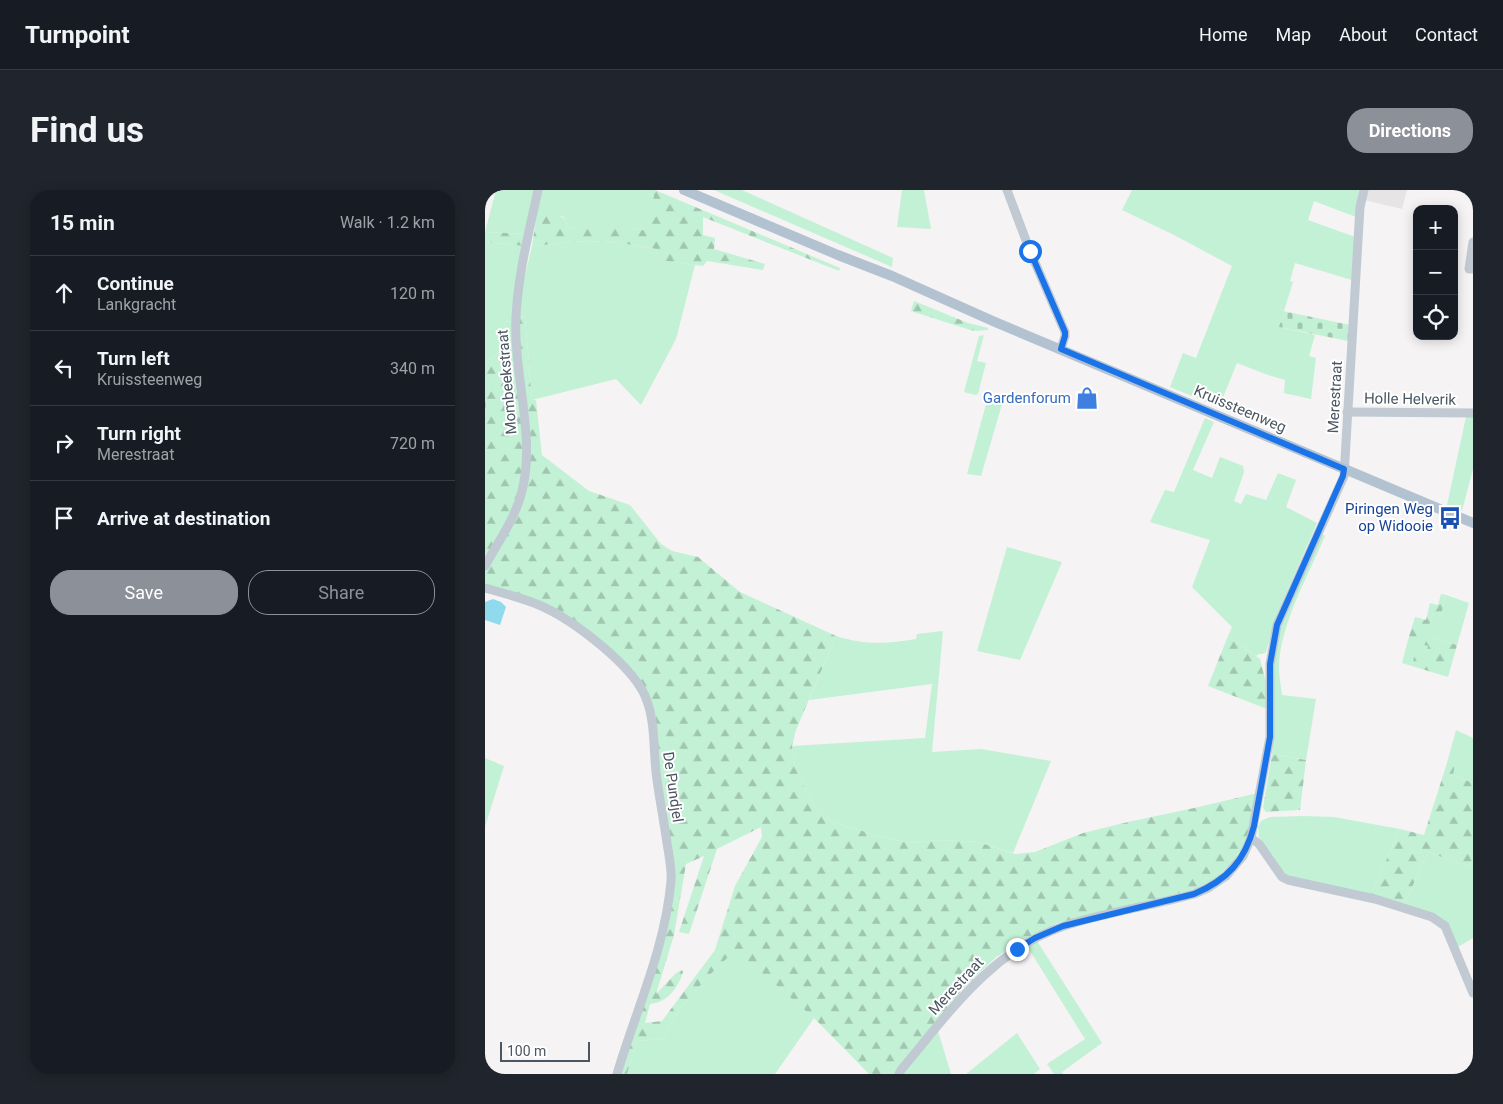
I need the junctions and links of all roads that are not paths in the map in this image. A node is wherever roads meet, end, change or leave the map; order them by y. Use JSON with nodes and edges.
{"nodes":[{"id":1,"x":538,"y":190,"type":"edge"},
{"id":2,"x":684,"y":190,"type":"edge"},
{"id":3,"x":1007,"y":190,"type":"edge"},
{"id":4,"x":1364,"y":190,"type":"edge"},
{"id":5,"x":1473,"y":242,"type":"edge"},
{"id":6,"x":1473,"y":270,"type":"edge"},
{"id":7,"x":1061,"y":349,"type":"junction"},
{"id":8,"x":1347,"y":412,"type":"junction"},
{"id":9,"x":1473,"y":413,"type":"edge"},
{"id":10,"x":1344,"y":469,"type":"junction"},
{"id":11,"x":1473,"y":523,"type":"edge"},
{"id":12,"x":485,"y":566,"type":"edge"},
{"id":13,"x":485,"y":588,"type":"edge"},
{"id":14,"x":1251,"y":838,"type":"junction"},
{"id":15,"x":1473,"y":993,"type":"edge"},
{"id":16,"x":617,"y":1074,"type":"edge"},
{"id":17,"x":899,"y":1074,"type":"edge"}],
"edges":[{"from":1,"to":12,"type":"street","name":"Mombeekstraat"},
{"from":2,"to":7,"type":"main road","name":"Kruissteenweg"},
{"from":3,"to":7,"type":"street"},
{"from":4,"to":8,"type":"street","name":"Merestraat"},
{"from":5,"to":6,"type":"street"},
{"from":7,"to":10,"type":"main road","name":"Kruissteenweg"},
{"from":8,"to":9,"type":"street","name":"Holle Helverik"},
{"from":8,"to":10,"type":"street","name":"Merestraat"},
{"from":10,"to":11,"type":"main road","name":"Kruissteenweg"},
{"from":10,"to":14,"type":"street","name":"Merestraat"},
{"from":13,"to":16,"type":"street","name":"De Pundjel"},
{"from":14,"to":15,"type":"street"},
{"from":14,"to":17,"type":"street","name":"Merestraat"}]}
